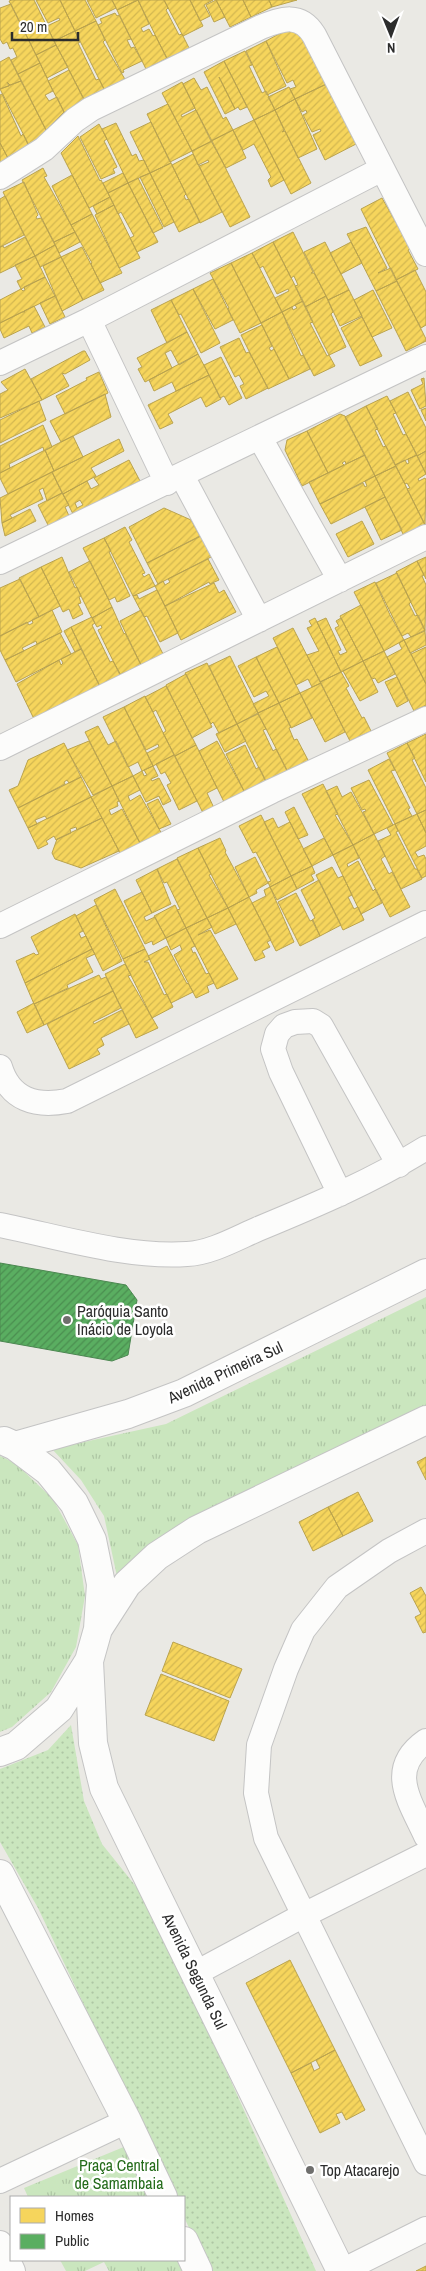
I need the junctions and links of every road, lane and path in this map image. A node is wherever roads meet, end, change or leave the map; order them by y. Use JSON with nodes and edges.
{"nodes":[{"id":1,"x":382,"y":169,"type":"junction"},
{"id":2,"x":0,"y":178,"type":"edge"},
{"id":3,"x":426,"y":254,"type":"edge"},
{"id":4,"x":89,"y":320,"type":"junction"},
{"id":5,"x":426,"y":358,"type":"edge"},
{"id":6,"x":0,"y":363,"type":"edge"},
{"id":7,"x":260,"y":438,"type":"junction"},
{"id":8,"x":174,"y":480,"type":"junction"},
{"id":9,"x":426,"y":536,"type":"edge"},
{"id":10,"x":0,"y":562,"type":"edge"},
{"id":11,"x":340,"y":580,"type":"junction"},
{"id":12,"x":260,"y":620,"type":"junction"},
{"id":13,"x":426,"y":719,"type":"edge"},
{"id":14,"x":0,"y":748,"type":"edge"},
{"id":15,"x":426,"y":923,"type":"edge"},
{"id":16,"x":0,"y":926,"type":"edge"},
{"id":17,"x":0,"y":1067,"type":"edge"},
{"id":18,"x":426,"y":1148,"type":"edge"},
{"id":19,"x":399,"y":1165,"type":"junction"},
{"id":20,"x":340,"y":1194,"type":"junction"},
{"id":21,"x":0,"y":1225,"type":"edge"},
{"id":22,"x":426,"y":1273,"type":"edge"},
{"id":23,"x":426,"y":1420,"type":"edge"},
{"id":24,"x":7,"y":1442,"type":"edge"},
{"id":25,"x":426,"y":1531,"type":"edge"},
{"id":26,"x":98,"y":1629,"type":"junction"},
{"id":27,"x":89,"y":1661,"type":"junction"},
{"id":28,"x":426,"y":1740,"type":"edge"},
{"id":29,"x":0,"y":1752,"type":"edge"},
{"id":30,"x":426,"y":1836,"type":"edge"},
{"id":31,"x":426,"y":1854,"type":"edge"},
{"id":32,"x":0,"y":1874,"type":"edge"},
{"id":33,"x":304,"y":1915,"type":"junction"},
{"id":34,"x":196,"y":1973,"type":"junction"},
{"id":35,"x":127,"y":2121,"type":"junction"},
{"id":36,"x":426,"y":2163,"type":"edge"},
{"id":37,"x":0,"y":2181,"type":"edge"},
{"id":38,"x":163,"y":2196,"type":"edge"},
{"id":39,"x":426,"y":2229,"type":"edge"},
{"id":40,"x":0,"y":2243,"type":"edge"},
{"id":41,"x":185,"y":2243,"type":"edge"},
{"id":42,"x":13,"y":2271,"type":"edge"},
{"id":43,"x":198,"y":2271,"type":"edge"},
{"id":44,"x":342,"y":2271,"type":"edge"}],
"edges":[{"from":1,"to":2,"type":"street"},
{"from":1,"to":3,"type":"street"},
{"from":1,"to":4,"type":"street"},
{"from":4,"to":6,"type":"street"},
{"from":4,"to":8,"type":"street"},
{"from":5,"to":7,"type":"street"},
{"from":7,"to":8,"type":"street"},
{"from":7,"to":11,"type":"street"},
{"from":8,"to":10,"type":"street"},
{"from":8,"to":12,"type":"street"},
{"from":9,"to":11,"type":"street"},
{"from":11,"to":12,"type":"street"},
{"from":12,"to":14,"type":"street"},
{"from":13,"to":16,"type":"street"},
{"from":15,"to":17,"type":"street"},
{"from":18,"to":19,"type":"street"},
{"from":19,"to":20,"type":"street"},
{"from":19,"to":20,"type":"street"},
{"from":20,"to":21,"type":"street"},
{"from":22,"to":24,"type":"main road","name":"Avenida Primeira Sul"},
{"from":23,"to":26,"type":"main road"},
{"from":24,"to":26,"type":"main road"},
{"from":25,"to":33,"type":"street"},
{"from":26,"to":27,"type":"main road"},
{"from":27,"to":29,"type":"main road"},
{"from":27,"to":34,"type":"main road","name":"Avenida Segunda Sul"},
{"from":28,"to":30,"type":"street"},
{"from":31,"to":33,"type":"street"},
{"from":32,"to":35,"type":"main road"},
{"from":33,"to":34,"type":"street"},
{"from":33,"to":36,"type":"street"},
{"from":34,"to":44,"type":"main road","name":"Avenida Segunda Sul"},
{"from":35,"to":37,"type":"street"},
{"from":35,"to":38,"type":"main road"},
{"from":39,"to":44,"type":"street"},
{"from":40,"to":42,"type":"street"},
{"from":41,"to":43,"type":"main road"}]}
